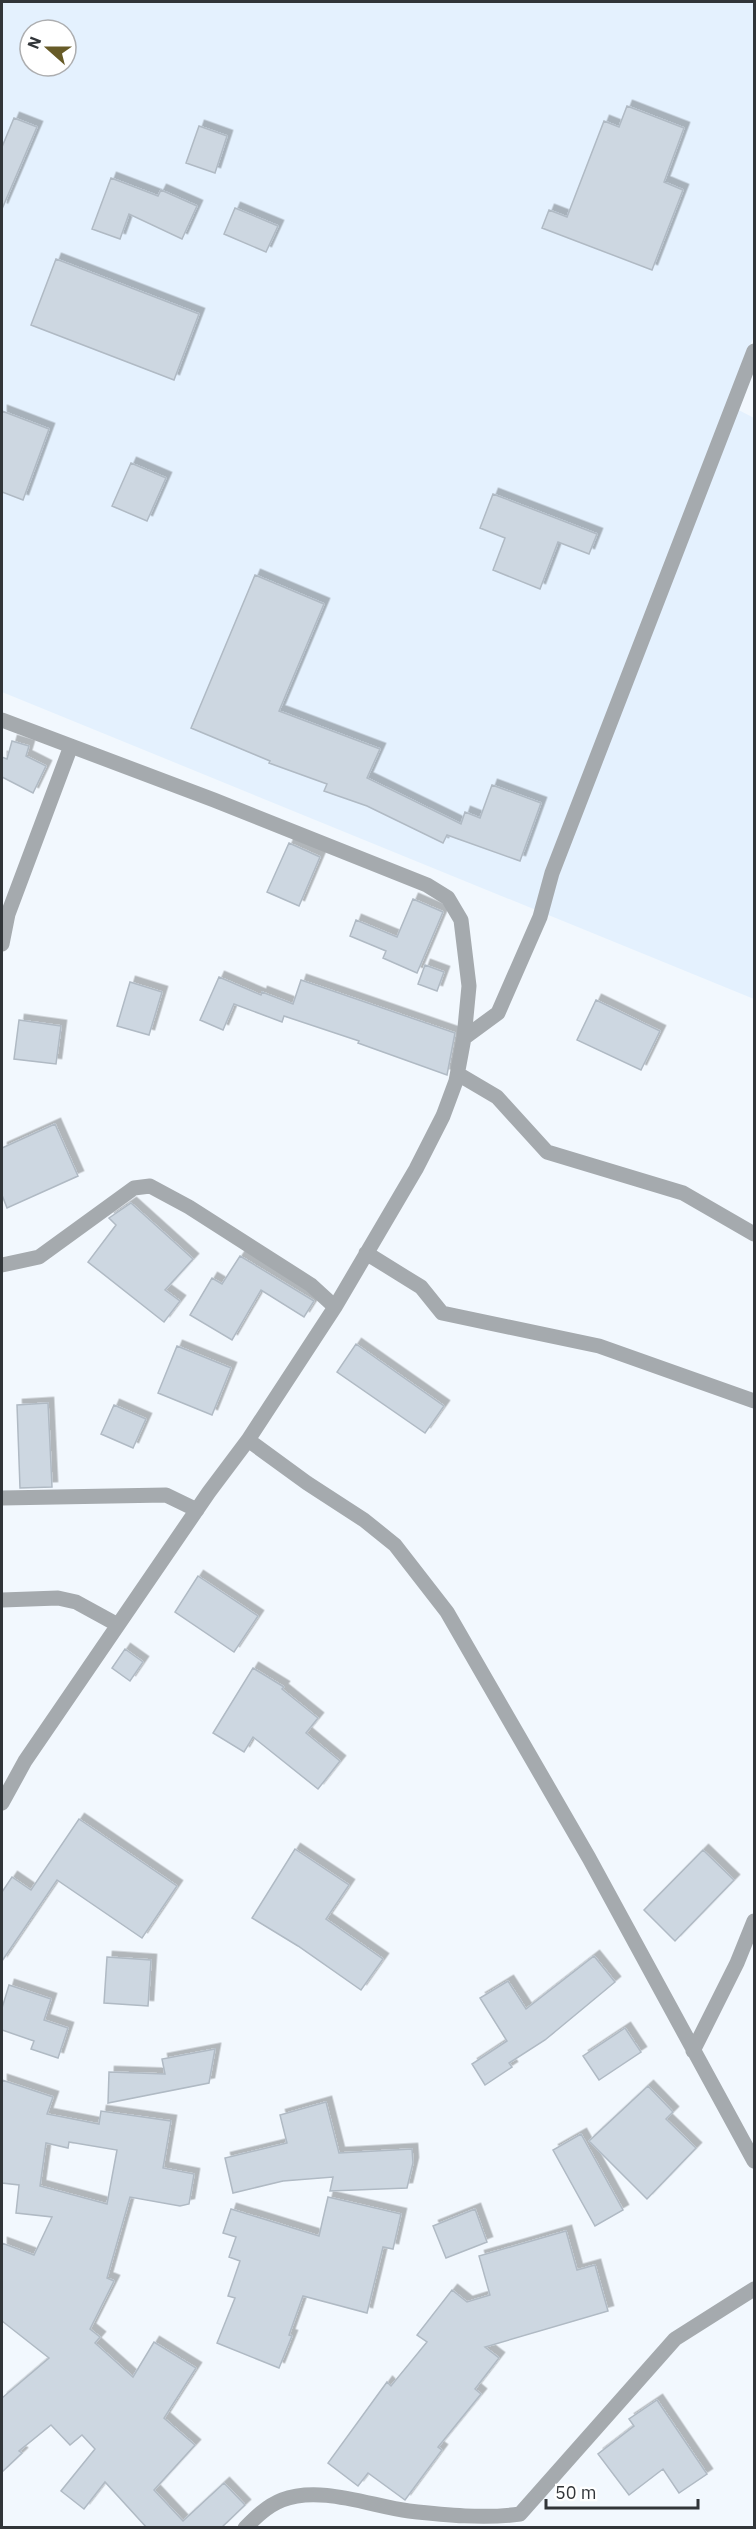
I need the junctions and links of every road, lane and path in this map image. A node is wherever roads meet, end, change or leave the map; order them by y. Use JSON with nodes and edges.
{"nodes":[{"id":1,"x":754,"y":351,"type":"edge"},
{"id":2,"x":2,"y":720,"type":"edge"},
{"id":3,"x":70,"y":746,"type":"junction"},
{"id":4,"x":5,"y":913,"type":"edge"},
{"id":5,"x":2,"y":944,"type":"edge"},
{"id":6,"x":464,"y":1038,"type":"junction"},
{"id":7,"x":458,"y":1074,"type":"junction"},
{"id":8,"x":754,"y":1234,"type":"edge"},
{"id":9,"x":366,"y":1253,"type":"junction"},
{"id":10,"x":2,"y":1265,"type":"edge"},
{"id":11,"x":335,"y":1307,"type":"junction"},
{"id":12,"x":754,"y":1401,"type":"edge"},
{"id":13,"x":249,"y":1440,"type":"junction"},
{"id":14,"x":2,"y":1498,"type":"edge"},
{"id":15,"x":197,"y":1510,"type":"junction"},
{"id":16,"x":2,"y":1600,"type":"edge"},
{"id":17,"x":118,"y":1625,"type":"junction"},
{"id":18,"x":2,"y":1803,"type":"edge"},
{"id":19,"x":754,"y":1922,"type":"edge"},
{"id":20,"x":693,"y":2050,"type":"junction"},
{"id":21,"x":754,"y":2161,"type":"edge"},
{"id":22,"x":754,"y":2289,"type":"edge"},
{"id":23,"x":518,"y":2521,"type":"edge"},
{"id":24,"x":245,"y":2528,"type":"edge"}],
"edges":[{"from":1,"to":6,"type":"street"},
{"from":2,"to":3,"type":"street"},
{"from":3,"to":4,"type":"street"},
{"from":3,"to":6,"type":"street"},
{"from":4,"to":5,"type":"street"},
{"from":6,"to":7,"type":"street"},
{"from":7,"to":8,"type":"street"},
{"from":7,"to":9,"type":"street"},
{"from":9,"to":11,"type":"street"},
{"from":9,"to":12,"type":"street"},
{"from":10,"to":11,"type":"street"},
{"from":11,"to":13,"type":"street"},
{"from":13,"to":15,"type":"street"},
{"from":13,"to":20,"type":"street"},
{"from":14,"to":15,"type":"street"},
{"from":15,"to":17,"type":"street"},
{"from":16,"to":17,"type":"street"},
{"from":17,"to":18,"type":"street"},
{"from":19,"to":20,"type":"street"},
{"from":20,"to":21,"type":"street"},
{"from":22,"to":23,"type":"street"},
{"from":23,"to":24,"type":"street"}]}
